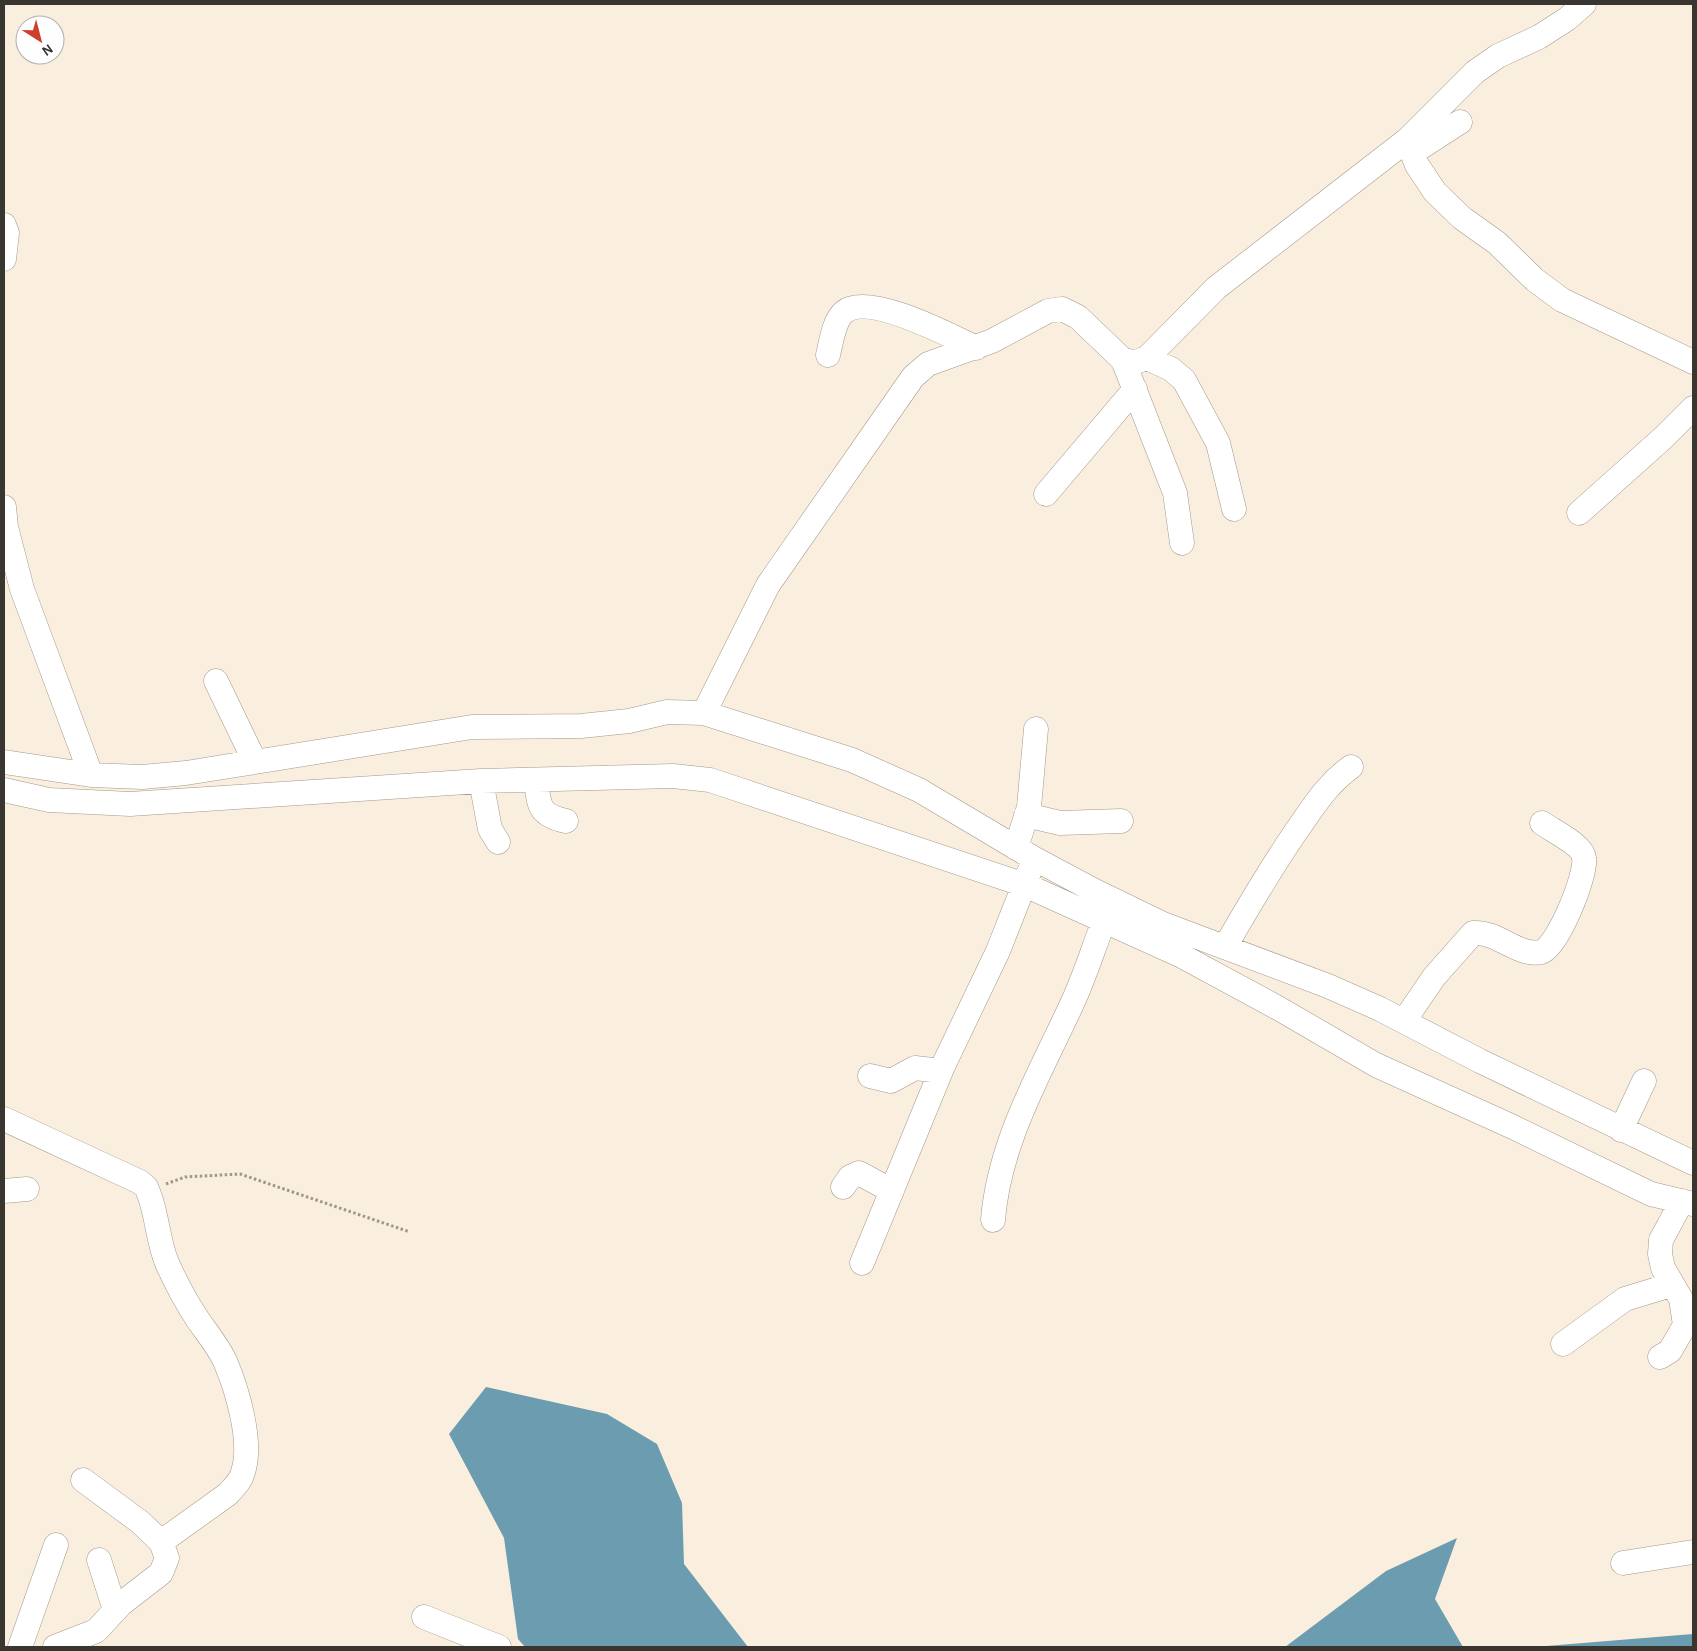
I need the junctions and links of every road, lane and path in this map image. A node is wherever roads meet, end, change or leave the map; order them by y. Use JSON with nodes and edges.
{"nodes":[{"id":1,"x":1584,"y":4,"type":"edge"},
{"id":2,"x":1460,"y":122,"type":"dead end"},
{"id":3,"x":1410,"y":147,"type":"junction"},
{"id":4,"x":4,"y":225,"type":"edge"},
{"id":5,"x":4,"y":259,"type":"edge"},
{"id":6,"x":976,"y":348,"type":"junction"},
{"id":7,"x":828,"y":355,"type":"dead end"},
{"id":8,"x":1147,"y":358,"type":"junction"},
{"id":9,"x":1123,"y":360,"type":"junction"},
{"id":10,"x":1693,"y":362,"type":"edge"},
{"id":11,"x":1134,"y":389,"type":"junction"},
{"id":12,"x":1693,"y":408,"type":"edge"},
{"id":13,"x":1046,"y":494,"type":"dead end"},
{"id":14,"x":4,"y":507,"type":"edge"},
{"id":15,"x":1234,"y":509,"type":"dead end"},
{"id":16,"x":1579,"y":512,"type":"dead end"},
{"id":17,"x":1182,"y":543,"type":"dead end"},
{"id":18,"x":216,"y":681,"type":"dead end"},
{"id":19,"x":704,"y":713,"type":"junction"},
{"id":20,"x":1036,"y":729,"type":"dead end"},
{"id":21,"x":4,"y":762,"type":"edge"},
{"id":22,"x":255,"y":762,"type":"junction"},
{"id":23,"x":1351,"y":768,"type":"dead end"},
{"id":24,"x":91,"y":775,"type":"junction"},
{"id":25,"x":536,"y":780,"type":"junction"},
{"id":26,"x":481,"y":781,"type":"junction"},
{"id":27,"x":4,"y":790,"type":"edge"},
{"id":28,"x":1026,"y":815,"type":"junction"},
{"id":29,"x":566,"y":821,"type":"dead end"},
{"id":30,"x":1121,"y":821,"type":"dead end"},
{"id":31,"x":1542,"y":823,"type":"dead end"},
{"id":32,"x":498,"y":842,"type":"dead end"},
{"id":33,"x":1027,"y":868,"type":"junction"},
{"id":34,"x":1104,"y":921,"type":"junction"},
{"id":35,"x":1225,"y":947,"type":"junction"},
{"id":36,"x":1404,"y":1021,"type":"junction"},
{"id":37,"x":941,"y":1071,"type":"junction"},
{"id":38,"x":870,"y":1076,"type":"dead end"},
{"id":39,"x":1644,"y":1081,"type":"dead end"},
{"id":40,"x":4,"y":1119,"type":"edge"},
{"id":41,"x":1621,"y":1130,"type":"junction"},
{"id":42,"x":1693,"y":1163,"type":"edge"},
{"id":43,"x":843,"y":1187,"type":"dead end"},
{"id":44,"x":27,"y":1189,"type":"dead end"},
{"id":45,"x":892,"y":1190,"type":"junction"},
{"id":46,"x":4,"y":1191,"type":"edge"},
{"id":47,"x":148,"y":1191,"type":"junction"},
{"id":48,"x":1688,"y":1203,"type":"edge"},
{"id":49,"x":993,"y":1220,"type":"dead end"},
{"id":50,"x":410,"y":1232,"type":"dead end"},
{"id":51,"x":862,"y":1263,"type":"dead end"},
{"id":52,"x":1671,"y":1286,"type":"junction"},
{"id":53,"x":1563,"y":1344,"type":"dead end"},
{"id":54,"x":1660,"y":1357,"type":"dead end"},
{"id":55,"x":83,"y":1480,"type":"dead end"},
{"id":56,"x":161,"y":1542,"type":"junction"},
{"id":57,"x":56,"y":1545,"type":"dead end"},
{"id":58,"x":1693,"y":1552,"type":"edge"},
{"id":59,"x":99,"y":1560,"type":"dead end"},
{"id":60,"x":1623,"y":1563,"type":"dead end"},
{"id":61,"x":115,"y":1610,"type":"junction"},
{"id":62,"x":424,"y":1617,"type":"dead end"},
{"id":63,"x":20,"y":1647,"type":"edge"},
{"id":64,"x":55,"y":1647,"type":"edge"},
{"id":65,"x":498,"y":1647,"type":"edge"}],
"edges":[{"from":1,"to":3,"type":"street"},
{"from":2,"to":3,"type":"street"},
{"from":3,"to":8,"type":"street"},
{"from":3,"to":10,"type":"street"},
{"from":4,"to":5,"type":"street"},
{"from":6,"to":7,"type":"street"},
{"from":6,"to":9,"type":"street"},
{"from":6,"to":19,"type":"street"},
{"from":8,"to":9,"type":"street"},
{"from":8,"to":15,"type":"street"},
{"from":9,"to":11,"type":"street"},
{"from":11,"to":13,"type":"street"},
{"from":11,"to":17,"type":"street"},
{"from":12,"to":16,"type":"street"},
{"from":14,"to":24,"type":"street"},
{"from":18,"to":22,"type":"street"},
{"from":19,"to":22,"type":"street"},
{"from":19,"to":33,"type":"street"},
{"from":20,"to":28,"type":"street"},
{"from":21,"to":24,"type":"street"},
{"from":22,"to":24,"type":"street"},
{"from":23,"to":35,"type":"street"},
{"from":25,"to":26,"type":"street"},
{"from":25,"to":29,"type":"street"},
{"from":25,"to":33,"type":"street"},
{"from":26,"to":27,"type":"street"},
{"from":26,"to":32,"type":"street"},
{"from":28,"to":30,"type":"street"},
{"from":28,"to":33,"type":"street"},
{"from":31,"to":36,"type":"street"},
{"from":33,"to":34,"type":"street"},
{"from":33,"to":35,"type":"street"},
{"from":33,"to":37,"type":"street"},
{"from":34,"to":48,"type":"street"},
{"from":34,"to":49,"type":"street"},
{"from":35,"to":36,"type":"street"},
{"from":36,"to":41,"type":"street"},
{"from":37,"to":38,"type":"street"},
{"from":37,"to":45,"type":"street"},
{"from":39,"to":41,"type":"street"},
{"from":40,"to":47,"type":"street"},
{"from":41,"to":42,"type":"street"},
{"from":43,"to":45,"type":"street"},
{"from":44,"to":46,"type":"street"},
{"from":45,"to":51,"type":"street"},
{"from":47,"to":50,"type":"path"},
{"from":47,"to":56,"type":"street"},
{"from":48,"to":52,"type":"street"},
{"from":52,"to":53,"type":"street"},
{"from":52,"to":54,"type":"street"},
{"from":55,"to":56,"type":"street"},
{"from":56,"to":61,"type":"street"},
{"from":57,"to":63,"type":"street"},
{"from":58,"to":60,"type":"street"},
{"from":59,"to":61,"type":"street"},
{"from":61,"to":64,"type":"street"},
{"from":62,"to":65,"type":"street"}]}
